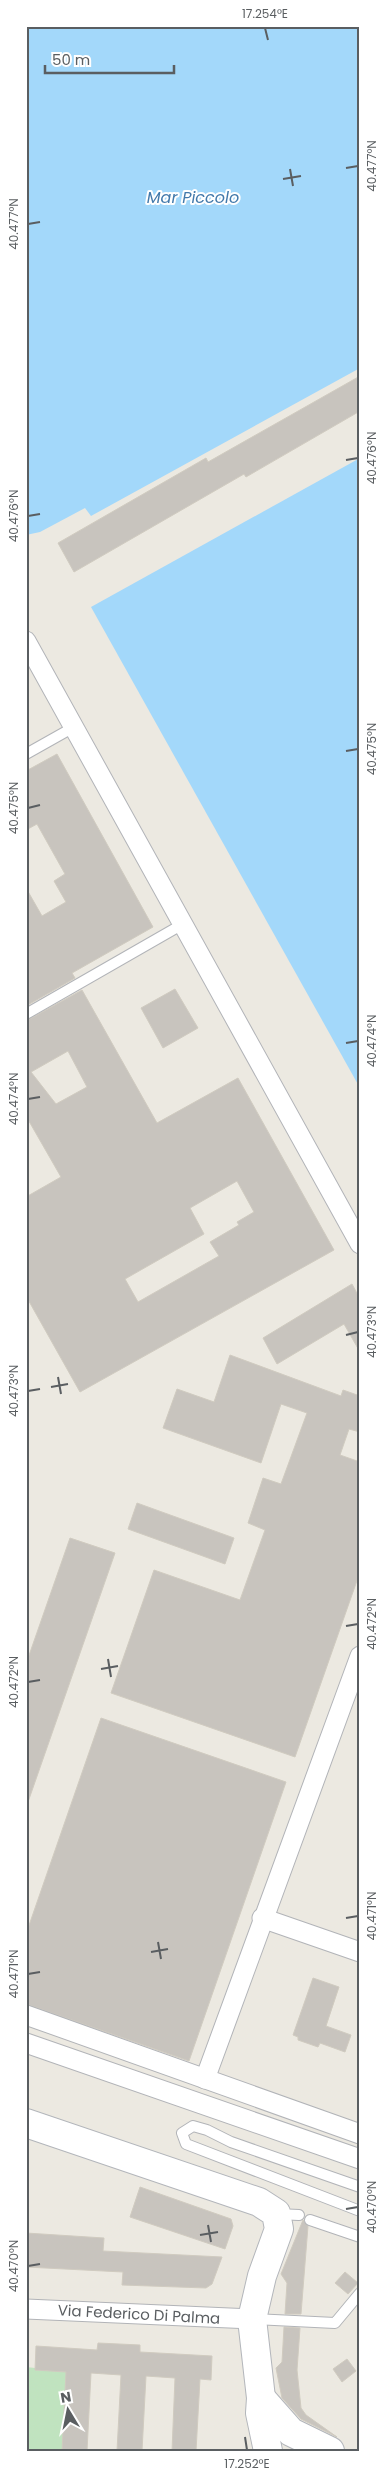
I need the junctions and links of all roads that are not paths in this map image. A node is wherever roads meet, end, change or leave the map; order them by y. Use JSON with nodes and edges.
{"nodes":[{"id":1,"x":26,"y":641,"type":"edge"},
{"id":2,"x":74,"y":727,"type":"junction"},
{"id":3,"x":26,"y":754,"type":"edge"},
{"id":4,"x":183,"y":924,"type":"junction"},
{"id":5,"x":26,"y":1014,"type":"edge"},
{"id":6,"x":360,"y":1244,"type":"edge"},
{"id":7,"x":360,"y":1656,"type":"edge"},
{"id":8,"x":262,"y":1918,"type":"junction"},
{"id":9,"x":360,"y":1952,"type":"edge"},
{"id":10,"x":26,"y":2015,"type":"edge"},
{"id":11,"x":26,"y":2043,"type":"edge"},
{"id":12,"x":205,"y":2079,"type":"junction"},
{"id":13,"x":26,"y":2123,"type":"edge"},
{"id":14,"x":360,"y":2134,"type":"edge"},
{"id":15,"x":360,"y":2159,"type":"edge"},
{"id":16,"x":360,"y":2187,"type":"edge"},
{"id":17,"x":360,"y":2211,"type":"edge"},
{"id":18,"x":310,"y":2220,"type":"dead end"},
{"id":19,"x":360,"y":2237,"type":"edge"},
{"id":20,"x":360,"y":2292,"type":"edge"},
{"id":21,"x":26,"y":2309,"type":"edge"},
{"id":22,"x":252,"y":2319,"type":"junction"},
{"id":23,"x":261,"y":2398,"type":"junction"},
{"id":24,"x":268,"y":2451,"type":"edge"},
{"id":25,"x":330,"y":2451,"type":"edge"}],
"edges":[{"from":1,"to":2,"type":"street"},
{"from":2,"to":3,"type":"lane"},
{"from":2,"to":4,"type":"street"},
{"from":4,"to":5,"type":"lane"},
{"from":4,"to":6,"type":"street"},
{"from":7,"to":8,"type":"street"},
{"from":8,"to":9,"type":"street"},
{"from":8,"to":12,"type":"street"},
{"from":10,"to":12,"type":"street"},
{"from":11,"to":15,"type":"street"},
{"from":12,"to":14,"type":"street"},
{"from":13,"to":22,"type":"main road"},
{"from":16,"to":17,"type":"lane"},
{"from":18,"to":19,"type":"lane"},
{"from":20,"to":22,"type":"lane"},
{"from":21,"to":22,"type":"street","name":"Via Federico Di Palma"},
{"from":22,"to":23,"type":"main road"},
{"from":23,"to":24,"type":"main road"},
{"from":23,"to":25,"type":"main road"}]}
